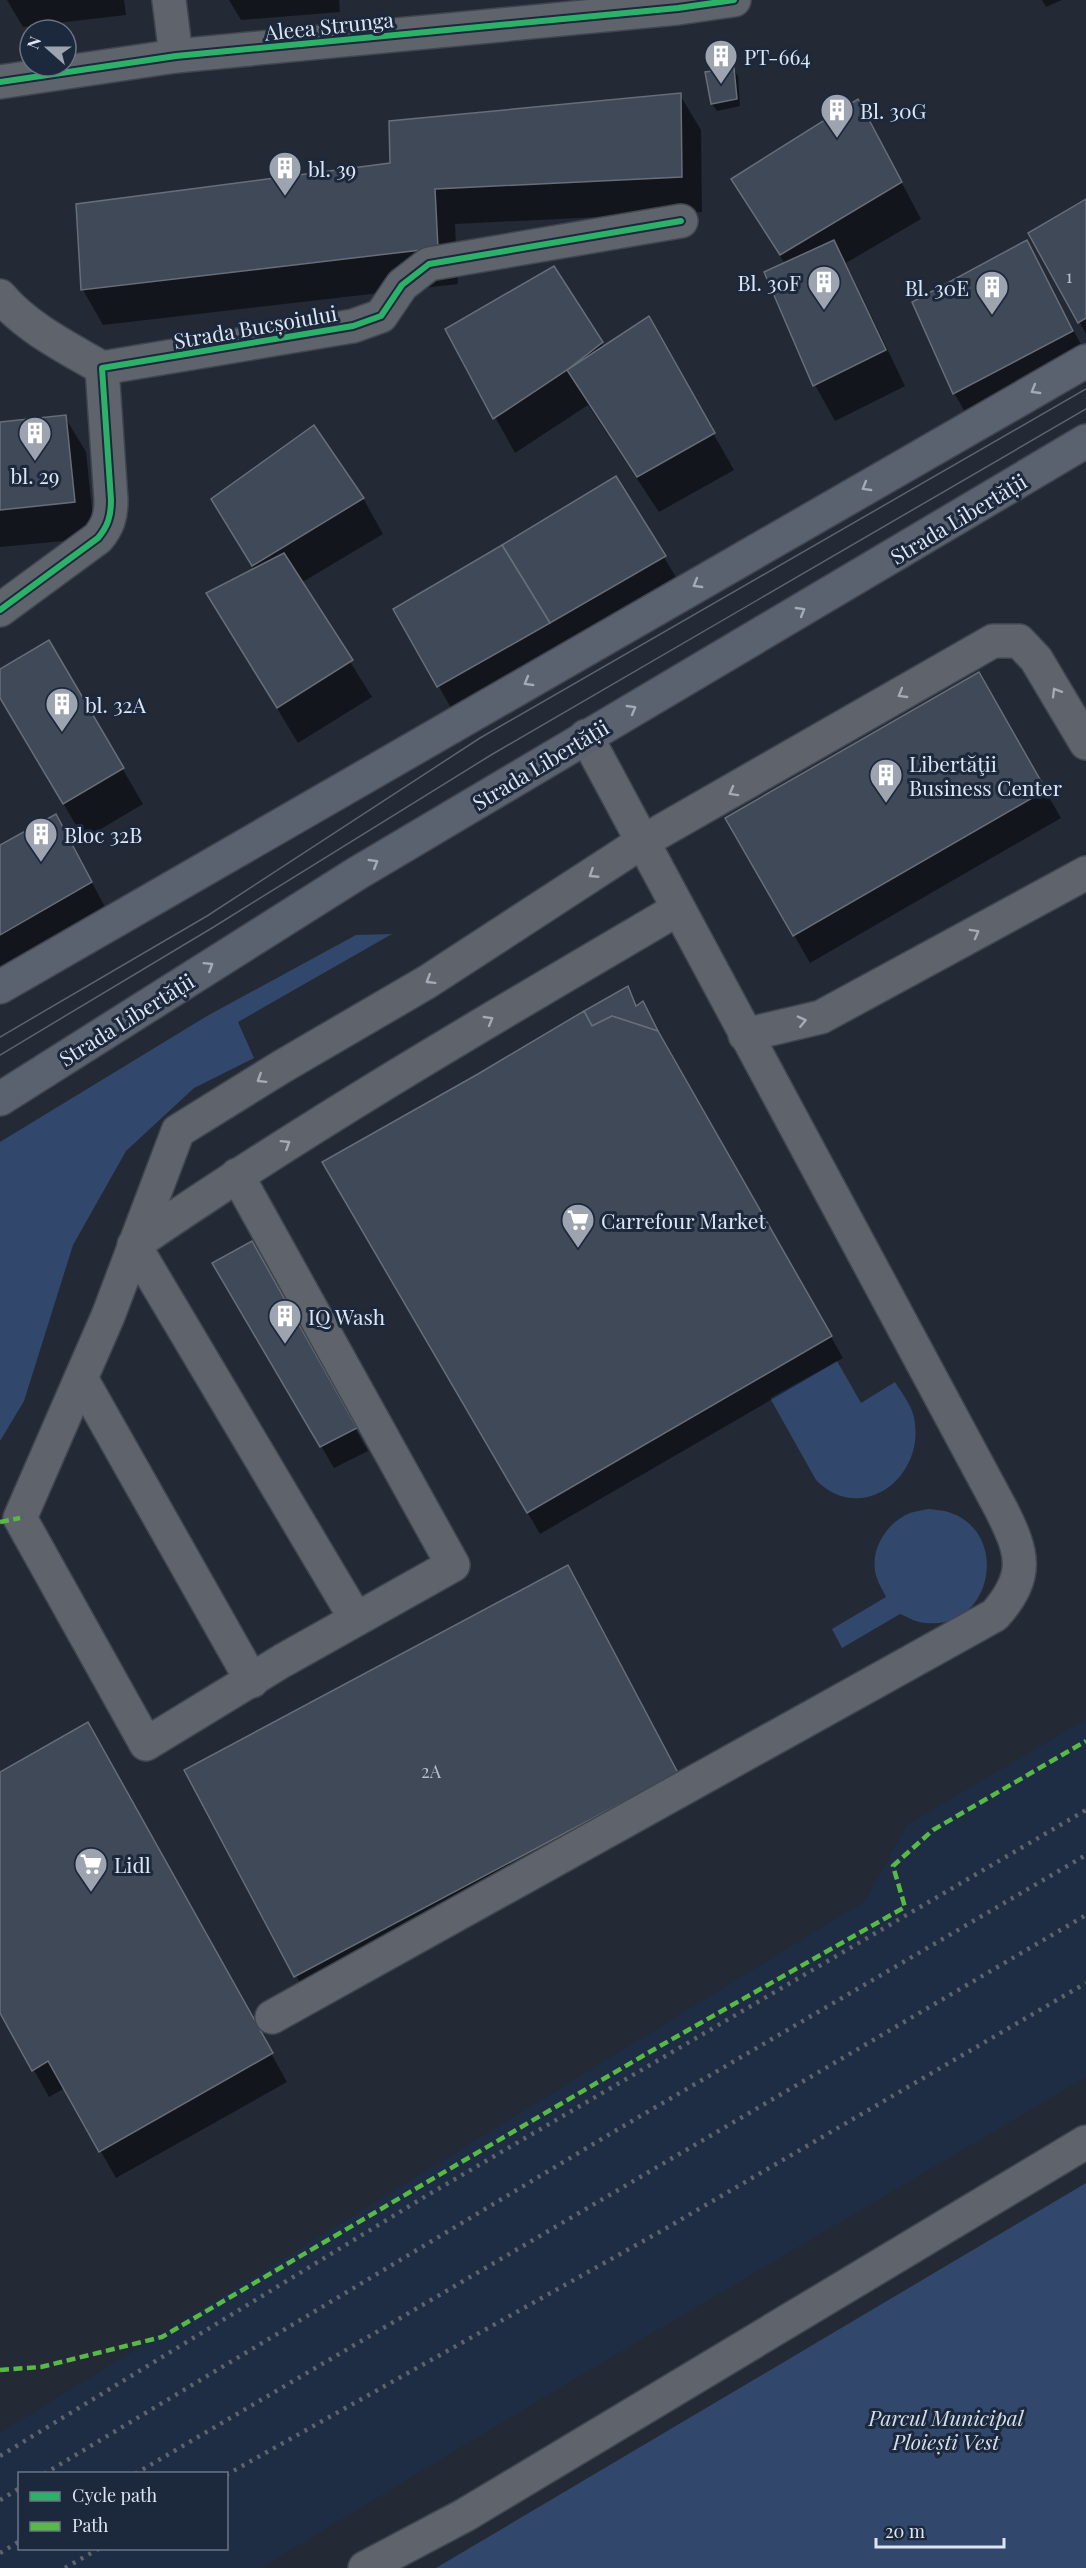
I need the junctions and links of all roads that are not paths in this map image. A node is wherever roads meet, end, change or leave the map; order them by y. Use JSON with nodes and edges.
{"nodes":[{"id":1,"x":169,"y":0,"type":"edge"},
{"id":2,"x":734,"y":0,"type":"edge"},
{"id":3,"x":176,"y":56,"type":"junction"},
{"id":4,"x":0,"y":82,"type":"edge"},
{"id":5,"x":681,"y":221,"type":"dead end"},
{"id":6,"x":0,"y":296,"type":"edge"},
{"id":7,"x":1086,"y":361,"type":"edge"},
{"id":8,"x":102,"y":368,"type":"junction"},
{"id":9,"x":1086,"y":441,"type":"edge"},
{"id":10,"x":0,"y":610,"type":"edge"},
{"id":11,"x":586,"y":736,"type":"junction"},
{"id":12,"x":1086,"y":742,"type":"edge"},
{"id":13,"x":642,"y":843,"type":"junction"},
{"id":14,"x":1086,"y":873,"type":"edge"},
{"id":15,"x":678,"y":909,"type":"junction"},
{"id":16,"x":0,"y":987,"type":"edge"},
{"id":17,"x":746,"y":1035,"type":"junction"},
{"id":18,"x":0,"y":1099,"type":"edge"},
{"id":19,"x":237,"y":1174,"type":"junction"},
{"id":20,"x":134,"y":1245,"type":"junction"},
{"id":21,"x":82,"y":1380,"type":"junction"},
{"id":22,"x":356,"y":1619,"type":"junction"},
{"id":23,"x":252,"y":1681,"type":"junction"},
{"id":24,"x":272,"y":2017,"type":"dead end"},
{"id":25,"x":1086,"y":2142,"type":"edge"},
{"id":26,"x":364,"y":2568,"type":"edge"}],
"edges":[{"from":1,"to":3,"type":"street"},
{"from":2,"to":3,"type":"street","name":"Aleea Strunga"},
{"from":3,"to":4,"type":"street","name":"Aleea Strunga"},
{"from":5,"to":8,"type":"street","name":"Strada Bucșoiului"},
{"from":6,"to":8,"type":"street"},
{"from":7,"to":16,"type":"main road","one_way":true},
{"from":8,"to":10,"type":"street"},
{"from":11,"to":9,"type":"main road","name":"Strada Libertății","one_way":true},
{"from":11,"to":13,"type":"street"},
{"from":18,"to":11,"type":"main road","name":"Strada Libertății","one_way":true},
{"from":12,"to":13,"type":"street","one_way":true},
{"from":13,"to":15,"type":"street"},
{"from":13,"to":20,"type":"street","one_way":true},
{"from":17,"to":14,"type":"street","one_way":true},
{"from":15,"to":17,"type":"street"},
{"from":19,"to":15,"type":"street","one_way":true},
{"from":17,"to":24,"type":"street"},
{"from":19,"to":20,"type":"street"},
{"from":19,"to":22,"type":"street"},
{"from":20,"to":21,"type":"street"},
{"from":20,"to":22,"type":"street"},
{"from":21,"to":23,"type":"street"},
{"from":21,"to":23,"type":"street"},
{"from":22,"to":23,"type":"street"},
{"from":25,"to":26,"type":"street"}]}
